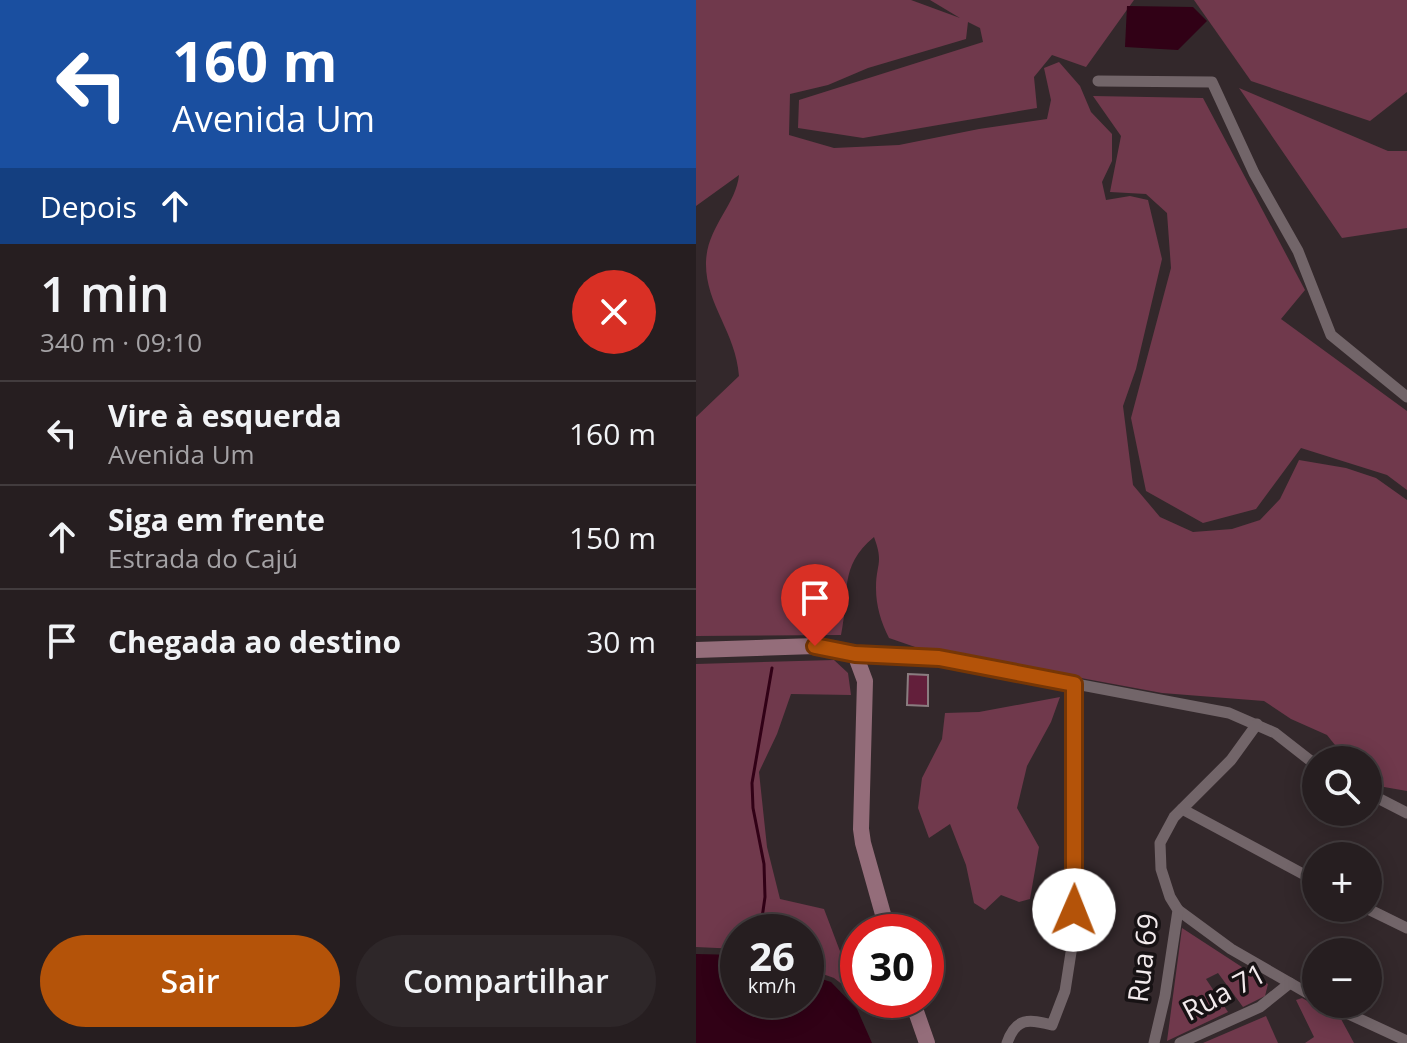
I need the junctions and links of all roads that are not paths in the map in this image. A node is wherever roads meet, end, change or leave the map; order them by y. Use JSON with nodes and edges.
{"nodes":[{"id":1,"x":1098,"y":81,"type":"dead end"},
{"id":2,"x":1407,"y":397,"type":"edge"},
{"id":3,"x":696,"y":650,"type":"edge"},
{"id":4,"x":855,"y":654,"type":"junction"},
{"id":5,"x":1074,"y":684,"type":"junction"},
{"id":6,"x":1257,"y":724,"type":"junction"},
{"id":7,"x":1302,"y":754,"type":"edge"},
{"id":8,"x":1382,"y":800,"type":"edge"},
{"id":9,"x":1182,"y":809,"type":"junction"},
{"id":10,"x":1407,"y":813,"type":"edge"},
{"id":11,"x":1302,"y":873,"type":"edge"},
{"id":12,"x":1178,"y":910,"type":"junction"},
{"id":13,"x":883,"y":914,"type":"edge"},
{"id":14,"x":1382,"y":916,"type":"edge"},
{"id":15,"x":1407,"y":928,"type":"edge"},
{"id":16,"x":1290,"y":983,"type":"junction"},
{"id":17,"x":1302,"y":990,"type":"edge"},
{"id":18,"x":918,"y":1018,"type":"edge"},
{"id":19,"x":1353,"y":1018,"type":"edge"},
{"id":20,"x":1394,"y":1040,"type":"edge"},
{"id":21,"x":1407,"y":1041,"type":"edge"},
{"id":22,"x":927,"y":1043,"type":"edge"},
{"id":23,"x":1007,"y":1043,"type":"edge"},
{"id":24,"x":1154,"y":1043,"type":"edge"},
{"id":25,"x":1180,"y":1043,"type":"edge"}],
"edges":[{"from":1,"to":2,"type":"street"},
{"from":3,"to":4,"type":"main road"},
{"from":4,"to":5,"type":"street"},
{"from":4,"to":13,"type":"main road"},
{"from":5,"to":6,"type":"street"},
{"from":5,"to":23,"type":"street"},
{"from":6,"to":7,"type":"street"},
{"from":6,"to":9,"type":"street","name":"Rua 69"},
{"from":8,"to":10,"type":"street"},
{"from":9,"to":11,"type":"street"},
{"from":9,"to":12,"type":"street","name":"Rua 69"},
{"from":12,"to":16,"type":"street"},
{"from":12,"to":24,"type":"street","name":"Rua 69"},
{"from":14,"to":15,"type":"street"},
{"from":16,"to":17,"type":"street"},
{"from":16,"to":25,"type":"street","name":"Rua 71"},
{"from":18,"to":22,"type":"main road"},
{"from":19,"to":20,"type":"street"},
{"from":20,"to":21,"type":"street"}]}
